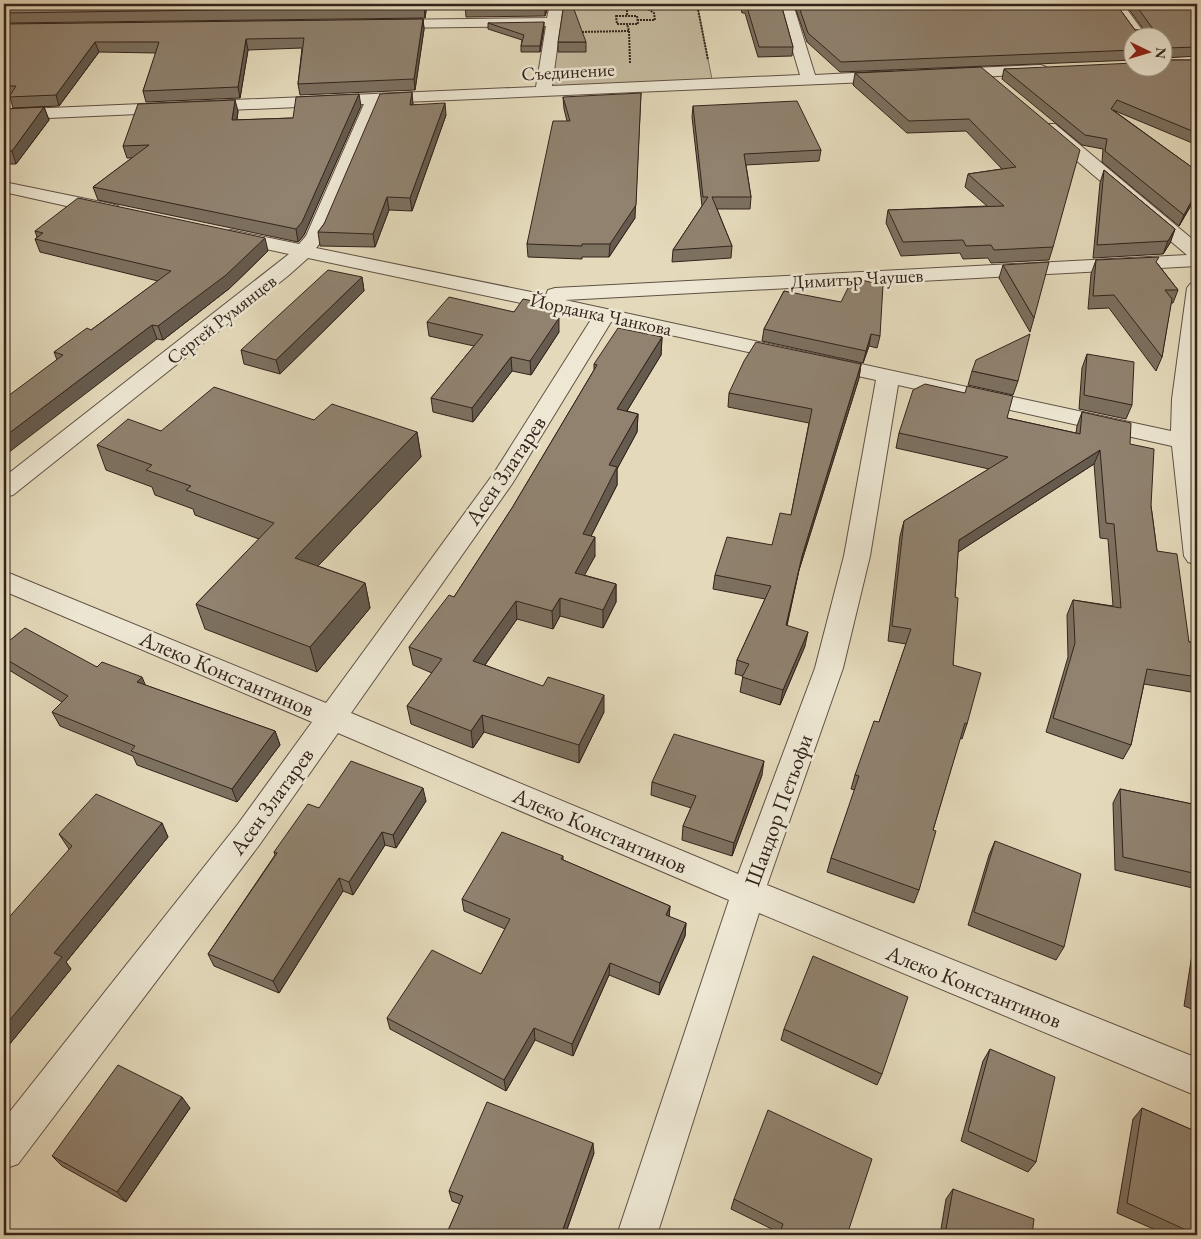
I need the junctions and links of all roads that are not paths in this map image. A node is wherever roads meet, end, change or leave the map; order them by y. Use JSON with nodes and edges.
{"nodes":[{"id":1,"x":556,"y":4,"type":"edge"},
{"id":2,"x":786,"y":4,"type":"edge"},
{"id":3,"x":1116,"y":4,"type":"edge"},
{"id":4,"x":374,"y":24,"type":"edge"},
{"id":5,"x":553,"y":27,"type":"junction"},
{"id":6,"x":1134,"y":28,"type":"edge"},
{"id":7,"x":1058,"y":69,"type":"edge"},
{"id":8,"x":983,"y":72,"type":"junction"},
{"id":9,"x":935,"y":74,"type":"edge"},
{"id":10,"x":906,"y":76,"type":"edge"},
{"id":11,"x":809,"y":80,"type":"junction"},
{"id":12,"x":1000,"y":87,"type":"edge"},
{"id":13,"x":543,"y":92,"type":"junction"},
{"id":14,"x":374,"y":99,"type":"junction"},
{"id":15,"x":4,"y":115,"type":"edge"},
{"id":16,"x":1038,"y":119,"type":"edge"},
{"id":17,"x":4,"y":187,"type":"edge"},
{"id":18,"x":130,"y":214,"type":"edge"},
{"id":19,"x":216,"y":233,"type":"edge"},
{"id":20,"x":304,"y":252,"type":"junction"},
{"id":21,"x":1197,"y":253,"type":"edge"},
{"id":22,"x":1197,"y":260,"type":"edge"},
{"id":23,"x":1197,"y":288,"type":"edge"},
{"id":24,"x":516,"y":296,"type":"junction"},
{"id":25,"x":605,"y":314,"type":"junction"},
{"id":26,"x":888,"y":376,"type":"junction"},
{"id":27,"x":1190,"y":442,"type":"edge"},
{"id":28,"x":4,"y":489,"type":"edge"},
{"id":29,"x":1197,"y":556,"type":"edge"},
{"id":30,"x":4,"y":580,"type":"edge"},
{"id":31,"x":331,"y":716,"type":"junction"},
{"id":32,"x":748,"y":893,"type":"junction"},
{"id":33,"x":1197,"y":1078,"type":"edge"},
{"id":34,"x":4,"y":1150,"type":"edge"},
{"id":35,"x":637,"y":1235,"type":"edge"}],
"edges":[{"from":1,"to":5,"type":"street"},
{"from":2,"to":11,"type":"street"},
{"from":3,"to":6,"type":"street"},
{"from":4,"to":5,"type":"street"},
{"from":5,"to":13,"type":"street"},
{"from":7,"to":8,"type":"street"},
{"from":8,"to":9,"type":"street"},
{"from":8,"to":12,"type":"street"},
{"from":10,"to":11,"type":"street","name":"Съединение"},
{"from":11,"to":13,"type":"street","name":"Съединение"},
{"from":13,"to":14,"type":"street","name":"Съединение"},
{"from":14,"to":15,"type":"street","name":"Съединение"},
{"from":14,"to":20,"type":"street","name":"Сергей Румянцев"},
{"from":16,"to":21,"type":"street"},
{"from":17,"to":18,"type":"street"},
{"from":19,"to":20,"type":"street","name":"Йорданка Чанкова"},
{"from":20,"to":24,"type":"street","name":"Йорданка Чанкова"},
{"from":20,"to":28,"type":"street","name":"Сергей Румянцев"},
{"from":22,"to":24,"type":"street","name":"Димитър Чаушев"},
{"from":23,"to":27,"type":"street"},
{"from":24,"to":25,"type":"street","name":"Йорданка Чанкова"},
{"from":25,"to":26,"type":"street","name":"Йорданка Чанкова"},
{"from":25,"to":31,"type":"street","name":"Асен Златарев"},
{"from":26,"to":27,"type":"street","name":"Йорданка Чанкова"},
{"from":26,"to":32,"type":"street","name":"Шандор Петьофи"},
{"from":27,"to":29,"type":"street"},
{"from":30,"to":31,"type":"street","name":"Алеко Константинов"},
{"from":31,"to":32,"type":"street","name":"Алеко Константинов"},
{"from":31,"to":34,"type":"street","name":"Асен Златарев"},
{"from":32,"to":33,"type":"street","name":"Алеко Константинов"},
{"from":32,"to":35,"type":"street","name":"Шандор Петьофи"}]}
